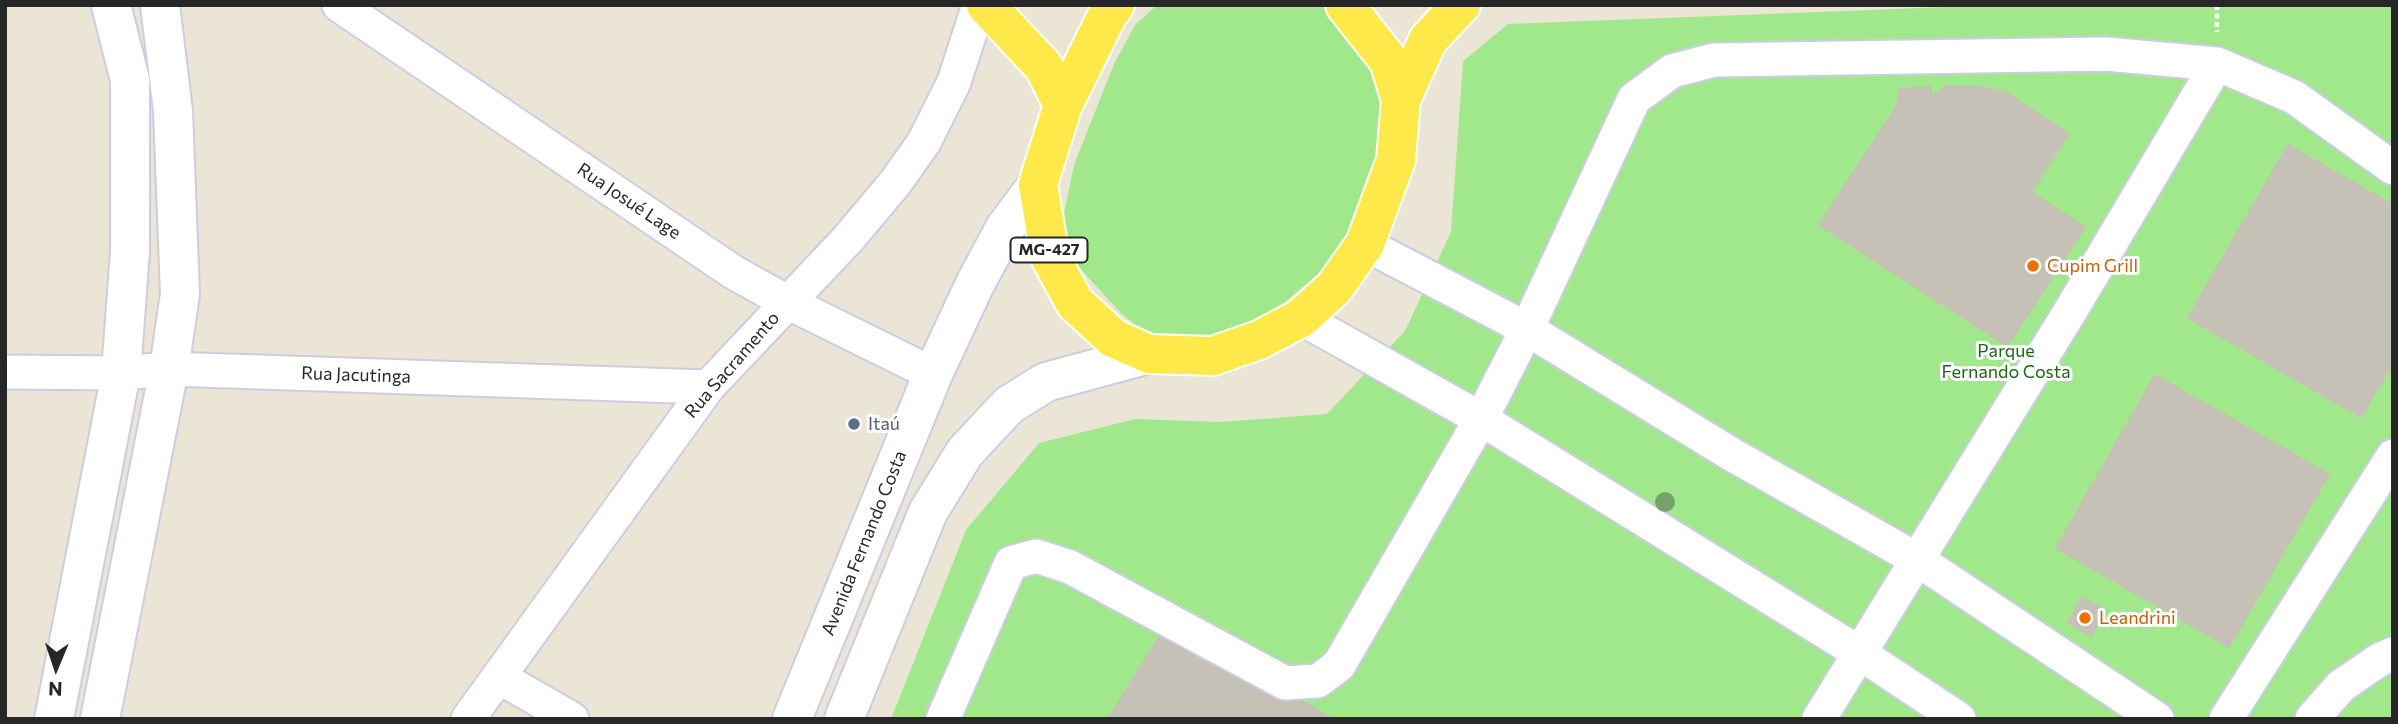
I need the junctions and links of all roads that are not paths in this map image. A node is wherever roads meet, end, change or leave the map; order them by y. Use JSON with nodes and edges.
{"nodes":[{"id":1,"x":111,"y":5,"type":"edge"},
{"id":2,"x":160,"y":5,"type":"edge"},
{"id":3,"x":339,"y":5,"type":"edge"},
{"id":4,"x":979,"y":5,"type":"edge"},
{"id":5,"x":986,"y":5,"type":"edge"},
{"id":6,"x":1115,"y":5,"type":"edge"},
{"id":7,"x":1345,"y":5,"type":"edge"},
{"id":8,"x":1461,"y":5,"type":"edge"},
{"id":9,"x":2217,"y":64,"type":"junction"},
{"id":10,"x":1401,"y":100,"type":"junction"},
{"id":11,"x":1063,"y":105,"type":"junction"},
{"id":12,"x":2393,"y":168,"type":"edge"},
{"id":13,"x":1038,"y":184,"type":"junction"},
{"id":14,"x":1364,"y":244,"type":"junction"},
{"id":15,"x":787,"y":302,"type":"junction"},
{"id":16,"x":1301,"y":318,"type":"junction"},
{"id":17,"x":1527,"y":329,"type":"junction"},
{"id":18,"x":1150,"y":354,"type":"junction"},
{"id":19,"x":169,"y":369,"type":"junction"},
{"id":20,"x":5,"y":372,"type":"edge"},
{"id":21,"x":121,"y":373,"type":"junction"},
{"id":22,"x":933,"y":374,"type":"junction"},
{"id":23,"x":708,"y":387,"type":"junction"},
{"id":24,"x":1481,"y":419,"type":"junction"},
{"id":25,"x":2389,"y":471,"type":"edge"},
{"id":26,"x":1918,"y":561,"type":"junction"},
{"id":27,"x":1861,"y":654,"type":"junction"},
{"id":28,"x":2393,"y":654,"type":"edge"},
{"id":29,"x":499,"y":677,"type":"junction"},
{"id":30,"x":54,"y":719,"type":"edge"},
{"id":31,"x":100,"y":719,"type":"edge"},
{"id":32,"x":468,"y":719,"type":"edge"},
{"id":33,"x":572,"y":719,"type":"edge"},
{"id":34,"x":792,"y":719,"type":"edge"},
{"id":35,"x":844,"y":719,"type":"edge"},
{"id":36,"x":943,"y":719,"type":"edge"},
{"id":37,"x":1819,"y":719,"type":"edge"},
{"id":38,"x":1959,"y":719,"type":"edge"},
{"id":39,"x":2157,"y":719,"type":"edge"},
{"id":40,"x":2226,"y":719,"type":"edge"},
{"id":41,"x":2312,"y":719,"type":"edge"}],
"edges":[{"from":1,"to":21,"type":"main road"},
{"from":2,"to":19,"type":"main road"},
{"from":3,"to":15,"type":"street","name":"Rua Josué Lage"},
{"from":4,"to":15,"type":"street","name":"Rua Sacramento"},
{"from":5,"to":11,"type":"main road"},
{"from":6,"to":11,"type":"main road","number":"MG-427"},
{"from":7,"to":10,"type":"main road","number":"MG-427"},
{"from":8,"to":10,"type":"main road"},
{"from":9,"to":12,"type":"street"},
{"from":9,"to":17,"type":"street"},
{"from":9,"to":26,"type":"street"},
{"from":10,"to":14,"type":"main road","number":"MG-427"},
{"from":11,"to":13,"type":"main road","number":"MG-427"},
{"from":13,"to":18,"type":"main road","number":"MG-427"},
{"from":13,"to":22,"type":"main road","name":"Avenida Fernando Costa"},
{"from":14,"to":16,"type":"main road","number":"MG-427"},
{"from":14,"to":17,"type":"street"},
{"from":15,"to":22,"type":"street","name":"Rua Josué Lage"},
{"from":15,"to":23,"type":"street","name":"Rua Sacramento"},
{"from":16,"to":18,"type":"main road","number":"MG-427"},
{"from":16,"to":24,"type":"street"},
{"from":17,"to":24,"type":"street"},
{"from":17,"to":26,"type":"street"},
{"from":18,"to":35,"type":"main road"},
{"from":19,"to":21,"type":"street","name":"Rua Jacutinga"},
{"from":19,"to":23,"type":"street","name":"Rua Jacutinga"},
{"from":19,"to":31,"type":"main road"},
{"from":20,"to":21,"type":"street","name":"Rua Jacutinga"},
{"from":21,"to":30,"type":"main road"},
{"from":22,"to":34,"type":"main road","name":"Avenida Fernando Costa"},
{"from":23,"to":29,"type":"street","name":"Rua Sacramento"},
{"from":24,"to":27,"type":"street"},
{"from":24,"to":36,"type":"street"},
{"from":25,"to":40,"type":"street"},
{"from":26,"to":27,"type":"street"},
{"from":26,"to":39,"type":"street"},
{"from":27,"to":37,"type":"street"},
{"from":27,"to":38,"type":"street"},
{"from":28,"to":41,"type":"street"},
{"from":29,"to":32,"type":"street","name":"Rua Sacramento"},
{"from":29,"to":33,"type":"street"}]}
